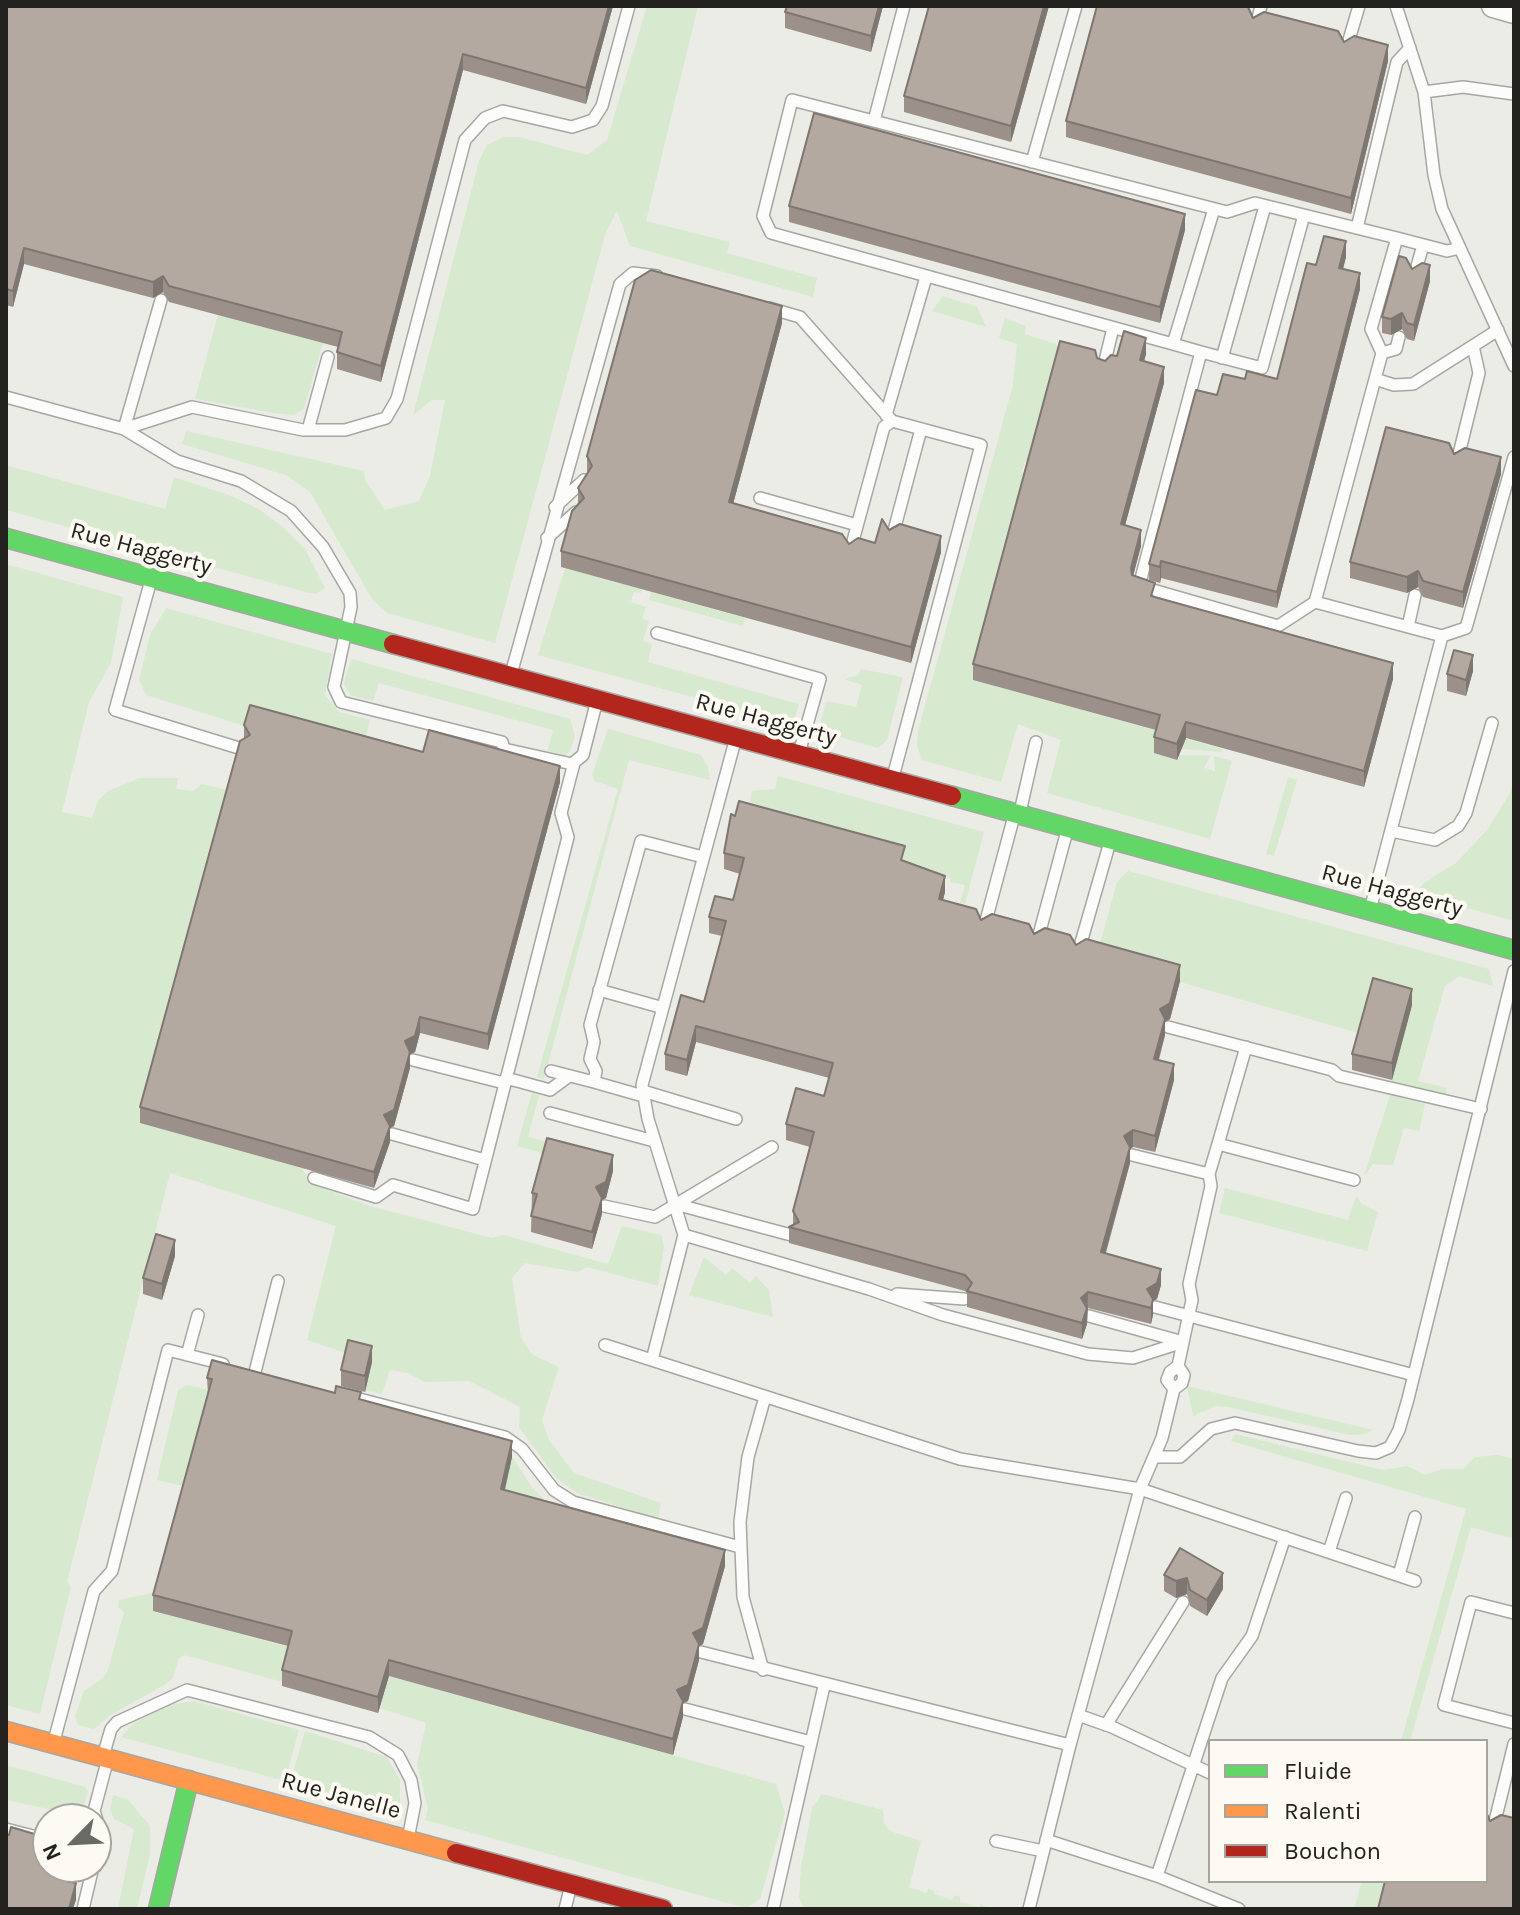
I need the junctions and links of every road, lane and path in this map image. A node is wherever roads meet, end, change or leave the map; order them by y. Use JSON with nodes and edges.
{"nodes":[{"id":1,"x":629,"y":6,"type":"edge"},
{"id":2,"x":904,"y":6,"type":"edge"},
{"id":3,"x":1076,"y":6,"type":"edge"},
{"id":4,"x":1261,"y":6,"type":"edge"},
{"id":5,"x":1359,"y":6,"type":"edge"},
{"id":6,"x":1396,"y":6,"type":"edge"},
{"id":7,"x":1493,"y":6,"type":"edge"},
{"id":8,"x":1514,"y":12,"type":"edge"},
{"id":9,"x":1256,"y":26,"type":"edge"},
{"id":10,"x":1410,"y":48,"type":"junction"},
{"id":11,"x":1346,"y":50,"type":"edge"},
{"id":12,"x":1424,"y":92,"type":"junction"},
{"id":13,"x":1514,"y":94,"type":"edge"},
{"id":14,"x":874,"y":121,"type":"junction"},
{"id":15,"x":1032,"y":162,"type":"junction"},
{"id":16,"x":1265,"y":206,"type":"junction"},
{"id":17,"x":1214,"y":209,"type":"junction"},
{"id":18,"x":1304,"y":215,"type":"junction"},
{"id":19,"x":1357,"y":228,"type":"junction"},
{"id":20,"x":1397,"y":238,"type":"junction"},
{"id":21,"x":1423,"y":245,"type":"junction"},
{"id":22,"x":1460,"y":248,"type":"junction"},
{"id":23,"x":926,"y":277,"type":"junction"},
{"id":24,"x":1414,"y":277,"type":"edge"},
{"id":25,"x":674,"y":281,"type":"edge"},
{"id":26,"x":161,"y":300,"type":"dead end"},
{"id":27,"x":758,"y":305,"type":"edge"},
{"id":28,"x":1113,"y":328,"type":"junction"},
{"id":29,"x":1498,"y":330,"type":"junction"},
{"id":30,"x":1399,"y":337,"type":"dead end"},
{"id":31,"x":1173,"y":344,"type":"junction"},
{"id":32,"x":1473,"y":346,"type":"junction"},
{"id":33,"x":1201,"y":352,"type":"junction"},
{"id":34,"x":1382,"y":353,"type":"junction"},
{"id":35,"x":328,"y":357,"type":"dead end"},
{"id":36,"x":1222,"y":358,"type":"junction"},
{"id":37,"x":1514,"y":366,"type":"edge"},
{"id":38,"x":1103,"y":369,"type":"edge"},
{"id":39,"x":1375,"y":379,"type":"junction"},
{"id":40,"x":6,"y":397,"type":"edge"},
{"id":41,"x":889,"y":418,"type":"junction"},
{"id":42,"x":124,"y":429,"type":"junction"},
{"id":43,"x":921,"y":429,"type":"junction"},
{"id":44,"x":308,"y":430,"type":"junction"},
{"id":45,"x":1514,"y":457,"type":"edge"},
{"id":46,"x":1457,"y":462,"type":"edge"},
{"id":47,"x":584,"y":480,"type":"edge"},
{"id":48,"x":760,"y":498,"type":"dead end"},
{"id":49,"x":555,"y":508,"type":"junction"},
{"id":50,"x":576,"y":512,"type":"edge"},
{"id":51,"x":857,"y":525,"type":"junction"},
{"id":52,"x":6,"y":538,"type":"edge"},
{"id":53,"x":546,"y":538,"type":"junction"},
{"id":54,"x":892,"y":538,"type":"edge"},
{"id":55,"x":850,"y":552,"type":"edge"},
{"id":56,"x":152,"y":577,"type":"junction"},
{"id":57,"x":1415,"y":595,"type":"dead end"},
{"id":58,"x":1315,"y":602,"type":"junction"},
{"id":59,"x":1408,"y":627,"type":"junction"},
{"id":60,"x":346,"y":630,"type":"junction"},
{"id":61,"x":657,"y":633,"type":"dead end"},
{"id":62,"x":1442,"y":636,"type":"junction"},
{"id":63,"x":511,"y":675,"type":"junction"},
{"id":64,"x":597,"y":699,"type":"junction"},
{"id":65,"x":1492,"y":723,"type":"dead end"},
{"id":66,"x":736,"y":736,"type":"junction"},
{"id":67,"x":1036,"y":742,"type":"dead end"},
{"id":68,"x":242,"y":749,"type":"edge"},
{"id":69,"x":799,"y":753,"type":"junction"},
{"id":70,"x":574,"y":763,"type":"junction"},
{"id":71,"x":893,"y":779,"type":"junction"},
{"id":72,"x":1017,"y":813,"type":"junction"},
{"id":73,"x":1068,"y":827,"type":"junction"},
{"id":74,"x":1391,"y":831,"type":"junction"},
{"id":75,"x":1111,"y":839,"type":"junction"},
{"id":76,"x":703,"y":857,"type":"junction"},
{"id":77,"x":1370,"y":910,"type":"junction"},
{"id":78,"x":984,"y":928,"type":"edge"},
{"id":79,"x":1037,"y":942,"type":"edge"},
{"id":80,"x":1514,"y":950,"type":"edge"},
{"id":81,"x":1078,"y":953,"type":"edge"},
{"id":82,"x":1514,"y":971,"type":"edge"},
{"id":83,"x":599,"y":990,"type":"junction"},
{"id":84,"x":660,"y":1007,"type":"junction"},
{"id":85,"x":1168,"y":1027,"type":"edge"},
{"id":86,"x":1246,"y":1047,"type":"junction"},
{"id":87,"x":413,"y":1060,"type":"edge"},
{"id":88,"x":551,"y":1071,"type":"dead end"},
{"id":89,"x":569,"y":1076,"type":"junction"},
{"id":90,"x":505,"y":1080,"type":"junction"},
{"id":91,"x":594,"y":1082,"type":"junction"},
{"id":92,"x":643,"y":1094,"type":"junction"},
{"id":93,"x":1481,"y":1109,"type":"junction"},
{"id":94,"x":550,"y":1113,"type":"dead end"},
{"id":95,"x":736,"y":1119,"type":"dead end"},
{"id":96,"x":392,"y":1134,"type":"edge"},
{"id":97,"x":654,"y":1141,"type":"junction"},
{"id":98,"x":1218,"y":1144,"type":"junction"},
{"id":99,"x":772,"y":1147,"type":"dead end"},
{"id":100,"x":1132,"y":1155,"type":"edge"},
{"id":101,"x":485,"y":1160,"type":"junction"},
{"id":102,"x":1209,"y":1174,"type":"junction"},
{"id":103,"x":314,"y":1178,"type":"dead end"},
{"id":104,"x":1354,"y":1180,"type":"dead end"},
{"id":105,"x":675,"y":1204,"type":"junction"},
{"id":106,"x":604,"y":1206,"type":"edge"},
{"id":107,"x":684,"y":1235,"type":"junction"},
{"id":108,"x":791,"y":1235,"type":"edge"},
{"id":109,"x":278,"y":1281,"type":"dead end"},
{"id":110,"x":881,"y":1293,"type":"junction"},
{"id":111,"x":964,"y":1299,"type":"edge"},
{"id":112,"x":1155,"y":1307,"type":"edge"},
{"id":113,"x":198,"y":1315,"type":"dead end"},
{"id":114,"x":1089,"y":1316,"type":"edge"},
{"id":115,"x":1188,"y":1318,"type":"junction"},
{"id":116,"x":1183,"y":1342,"type":"junction"},
{"id":117,"x":605,"y":1345,"type":"dead end"},
{"id":118,"x":187,"y":1355,"type":"junction"},
{"id":119,"x":652,"y":1360,"type":"junction"},
{"id":120,"x":255,"y":1372,"type":"junction"},
{"id":121,"x":1414,"y":1375,"type":"junction"},
{"id":122,"x":268,"y":1376,"type":"edge"},
{"id":123,"x":349,"y":1381,"type":"edge"},
{"id":124,"x":765,"y":1397,"type":"junction"},
{"id":125,"x":1155,"y":1457,"type":"junction"},
{"id":126,"x":1140,"y":1489,"type":"junction"},
{"id":127,"x":1346,"y":1498,"type":"dead end"},
{"id":128,"x":1415,"y":1517,"type":"dead end"},
{"id":129,"x":1285,"y":1537,"type":"junction"},
{"id":130,"x":740,"y":1547,"type":"junction"},
{"id":131,"x":1329,"y":1552,"type":"junction"},
{"id":132,"x":1399,"y":1575,"type":"junction"},
{"id":133,"x":1415,"y":1581,"type":"dead end"},
{"id":134,"x":1183,"y":1602,"type":"dead end"},
{"id":135,"x":1514,"y":1613,"type":"edge"},
{"id":136,"x":701,"y":1652,"type":"edge"},
{"id":137,"x":763,"y":1670,"type":"junction"},
{"id":138,"x":824,"y":1686,"type":"junction"},
{"id":139,"x":685,"y":1709,"type":"edge"},
{"id":140,"x":1078,"y":1715,"type":"junction"},
{"id":141,"x":1514,"y":1723,"type":"edge"},
{"id":142,"x":1106,"y":1725,"type":"junction"},
{"id":143,"x":6,"y":1731,"type":"edge"},
{"id":144,"x":811,"y":1742,"type":"junction"},
{"id":145,"x":54,"y":1743,"type":"junction"},
{"id":146,"x":1514,"y":1744,"type":"edge"},
{"id":147,"x":1070,"y":1745,"type":"junction"},
{"id":148,"x":106,"y":1758,"type":"junction"},
{"id":149,"x":1193,"y":1768,"type":"junction"},
{"id":150,"x":1208,"y":1772,"type":"edge"},
{"id":151,"x":189,"y":1780,"type":"junction"},
{"id":152,"x":96,"y":1803,"type":"edge"},
{"id":153,"x":6,"y":1829,"type":"edge"},
{"id":154,"x":1493,"y":1829,"type":"edge"},
{"id":155,"x":32,"y":1836,"type":"edge"},
{"id":156,"x":408,"y":1840,"type":"junction"},
{"id":157,"x":996,"y":1841,"type":"dead end"},
{"id":158,"x":1044,"y":1846,"type":"junction"},
{"id":159,"x":1157,"y":1876,"type":"junction"},
{"id":160,"x":89,"y":1883,"type":"edge"},
{"id":161,"x":571,"y":1884,"type":"junction"},
{"id":162,"x":618,"y":1903,"type":"edge"},
{"id":163,"x":83,"y":1909,"type":"edge"},
{"id":164,"x":158,"y":1909,"type":"edge"},
{"id":165,"x":565,"y":1909,"type":"edge"},
{"id":166,"x":663,"y":1909,"type":"edge"},
{"id":167,"x":773,"y":1909,"type":"edge"},
{"id":168,"x":1029,"y":1909,"type":"edge"},
{"id":169,"x":1239,"y":1909,"type":"edge"}],
"edges":[{"from":1,"to":44,"type":"lane"},
{"from":2,"to":14,"type":"lane"},
{"from":3,"to":15,"type":"lane"},
{"from":4,"to":9,"type":"lane"},
{"from":5,"to":11,"type":"lane"},
{"from":6,"to":10,"type":"lane"},
{"from":7,"to":8,"type":"street"},
{"from":10,"to":12,"type":"lane"},
{"from":10,"to":19,"type":"lane"},
{"from":12,"to":13,"type":"lane"},
{"from":12,"to":22,"type":"lane"},
{"from":14,"to":15,"type":"lane"},
{"from":14,"to":23,"type":"lane"},
{"from":15,"to":17,"type":"lane"},
{"from":16,"to":17,"type":"lane"},
{"from":16,"to":18,"type":"lane"},
{"from":16,"to":36,"type":"lane"},
{"from":17,"to":31,"type":"lane"},
{"from":18,"to":19,"type":"lane"},
{"from":18,"to":36,"type":"lane"},
{"from":19,"to":20,"type":"lane"},
{"from":20,"to":21,"type":"lane"},
{"from":20,"to":34,"type":"lane"},
{"from":21,"to":22,"type":"lane"},
{"from":21,"to":24,"type":"lane"},
{"from":22,"to":29,"type":"lane"},
{"from":23,"to":28,"type":"lane"},
{"from":23,"to":41,"type":"lane"},
{"from":25,"to":49,"type":"lane"},
{"from":26,"to":42,"type":"lane"},
{"from":27,"to":41,"type":"lane"},
{"from":28,"to":31,"type":"lane"},
{"from":28,"to":38,"type":"lane"},
{"from":29,"to":32,"type":"lane"},
{"from":29,"to":37,"type":"lane"},
{"from":30,"to":34,"type":"lane"},
{"from":31,"to":33,"type":"lane"},
{"from":32,"to":39,"type":"lane"},
{"from":32,"to":46,"type":"lane"},
{"from":33,"to":36,"type":"lane"},
{"from":33,"to":58,"type":"lane"},
{"from":34,"to":39,"type":"lane"},
{"from":35,"to":44,"type":"lane"},
{"from":39,"to":58,"type":"lane"},
{"from":40,"to":42,"type":"lane"},
{"from":41,"to":43,"type":"lane"},
{"from":41,"to":51,"type":"lane"},
{"from":42,"to":44,"type":"lane"},
{"from":42,"to":60,"type":"lane"},
{"from":43,"to":54,"type":"lane"},
{"from":43,"to":71,"type":"lane"},
{"from":45,"to":62,"type":"lane"},
{"from":47,"to":49,"type":"lane"},
{"from":48,"to":51,"type":"lane"},
{"from":49,"to":53,"type":"lane"},
{"from":50,"to":53,"type":"lane"},
{"from":51,"to":55,"type":"lane"},
{"from":52,"to":56,"type":"street","name":"Rue Haggerty"},
{"from":53,"to":63,"type":"lane"},
{"from":56,"to":60,"type":"street","name":"Rue Haggerty"},
{"from":56,"to":68,"type":"lane"},
{"from":57,"to":59,"type":"lane"},
{"from":58,"to":59,"type":"lane"},
{"from":59,"to":62,"type":"lane"},
{"from":60,"to":63,"type":"street","name":"Rue Haggerty"},
{"from":60,"to":70,"type":"lane"},
{"from":61,"to":69,"type":"lane"},
{"from":62,"to":74,"type":"lane"},
{"from":63,"to":64,"type":"street","name":"Rue Haggerty"},
{"from":64,"to":66,"type":"street","name":"Rue Haggerty"},
{"from":64,"to":70,"type":"lane"},
{"from":65,"to":74,"type":"lane"},
{"from":66,"to":69,"type":"street","name":"Rue Haggerty"},
{"from":66,"to":76,"type":"lane"},
{"from":67,"to":72,"type":"lane"},
{"from":69,"to":71,"type":"street","name":"Rue Haggerty"},
{"from":70,"to":90,"type":"lane"},
{"from":71,"to":72,"type":"street","name":"Rue Haggerty"},
{"from":72,"to":73,"type":"street","name":"Rue Haggerty"},
{"from":72,"to":78,"type":"lane"},
{"from":73,"to":75,"type":"street","name":"Rue Haggerty"},
{"from":73,"to":79,"type":"lane"},
{"from":74,"to":77,"type":"lane"},
{"from":75,"to":77,"type":"street","name":"Rue Haggerty"},
{"from":75,"to":81,"type":"lane"},
{"from":76,"to":83,"type":"lane"},
{"from":76,"to":84,"type":"lane"},
{"from":77,"to":80,"type":"street","name":"Rue Haggerty"},
{"from":82,"to":93,"type":"lane"},
{"from":83,"to":84,"type":"lane"},
{"from":83,"to":91,"type":"lane"},
{"from":84,"to":92,"type":"lane"},
{"from":85,"to":86,"type":"lane"},
{"from":86,"to":93,"type":"lane"},
{"from":86,"to":98,"type":"lane"},
{"from":87,"to":90,"type":"lane"},
{"from":88,"to":89,"type":"lane"},
{"from":89,"to":90,"type":"lane"},
{"from":89,"to":91,"type":"lane"},
{"from":90,"to":101,"type":"lane"},
{"from":91,"to":92,"type":"lane"},
{"from":92,"to":95,"type":"lane"},
{"from":92,"to":97,"type":"lane"},
{"from":93,"to":121,"type":"lane"},
{"from":94,"to":97,"type":"lane"},
{"from":96,"to":101,"type":"lane"},
{"from":97,"to":105,"type":"lane"},
{"from":98,"to":102,"type":"lane"},
{"from":98,"to":104,"type":"lane"},
{"from":99,"to":105,"type":"lane"},
{"from":100,"to":102,"type":"lane"},
{"from":101,"to":103,"type":"lane"},
{"from":102,"to":115,"type":"lane"},
{"from":105,"to":106,"type":"lane"},
{"from":105,"to":107,"type":"lane"},
{"from":105,"to":108,"type":"lane"},
{"from":107,"to":110,"type":"lane"},
{"from":107,"to":119,"type":"lane"},
{"from":109,"to":120,"type":"lane"},
{"from":110,"to":111,"type":"lane"},
{"from":110,"to":116,"type":"lane"},
{"from":112,"to":115,"type":"lane"},
{"from":113,"to":118,"type":"lane"},
{"from":114,"to":116,"type":"lane"},
{"from":115,"to":116,"type":"lane"},
{"from":115,"to":121,"type":"lane"},
{"from":116,"to":125,"type":"lane"},
{"from":117,"to":119,"type":"lane"},
{"from":118,"to":120,"type":"lane"},
{"from":118,"to":145,"type":"lane"},
{"from":119,"to":124,"type":"lane"},
{"from":120,"to":122,"type":"lane"},
{"from":121,"to":125,"type":"lane"},
{"from":123,"to":130,"type":"lane"},
{"from":124,"to":126,"type":"lane"},
{"from":124,"to":130,"type":"lane"},
{"from":125,"to":126,"type":"lane"},
{"from":126,"to":129,"type":"lane"},
{"from":126,"to":140,"type":"lane"},
{"from":127,"to":131,"type":"lane"},
{"from":128,"to":132,"type":"lane"},
{"from":129,"to":131,"type":"lane"},
{"from":129,"to":149,"type":"lane"},
{"from":130,"to":137,"type":"lane"},
{"from":131,"to":132,"type":"lane"},
{"from":132,"to":133,"type":"lane"},
{"from":134,"to":142,"type":"lane"},
{"from":135,"to":141,"type":"lane"},
{"from":136,"to":137,"type":"lane"},
{"from":137,"to":138,"type":"lane"},
{"from":138,"to":144,"type":"lane"},
{"from":138,"to":147,"type":"lane"},
{"from":139,"to":144,"type":"lane"},
{"from":140,"to":142,"type":"lane"},
{"from":140,"to":147,"type":"lane"},
{"from":142,"to":149,"type":"lane"},
{"from":143,"to":145,"type":"street","name":"Rue Janelle"},
{"from":144,"to":167,"type":"lane"},
{"from":145,"to":148,"type":"street","name":"Rue Janelle"},
{"from":146,"to":154,"type":"lane"},
{"from":147,"to":158,"type":"lane"},
{"from":148,"to":151,"type":"street","name":"Rue Janelle"},
{"from":148,"to":152,"type":"lane"},
{"from":148,"to":156,"type":"lane"},
{"from":149,"to":150,"type":"lane"},
{"from":149,"to":159,"type":"lane"},
{"from":151,"to":156,"type":"street","name":"Rue Janelle"},
{"from":151,"to":164,"type":"street"},
{"from":153,"to":155,"type":"lane"},
{"from":156,"to":161,"type":"street","name":"Rue Janelle"},
{"from":157,"to":158,"type":"lane"},
{"from":158,"to":159,"type":"lane"},
{"from":158,"to":168,"type":"lane"},
{"from":159,"to":169,"type":"lane"},
{"from":160,"to":163,"type":"lane"},
{"from":161,"to":162,"type":"street","name":"Rue Janelle"},
{"from":161,"to":165,"type":"lane"},
{"from":162,"to":166,"type":"street","name":"Rue Janelle"}]}
